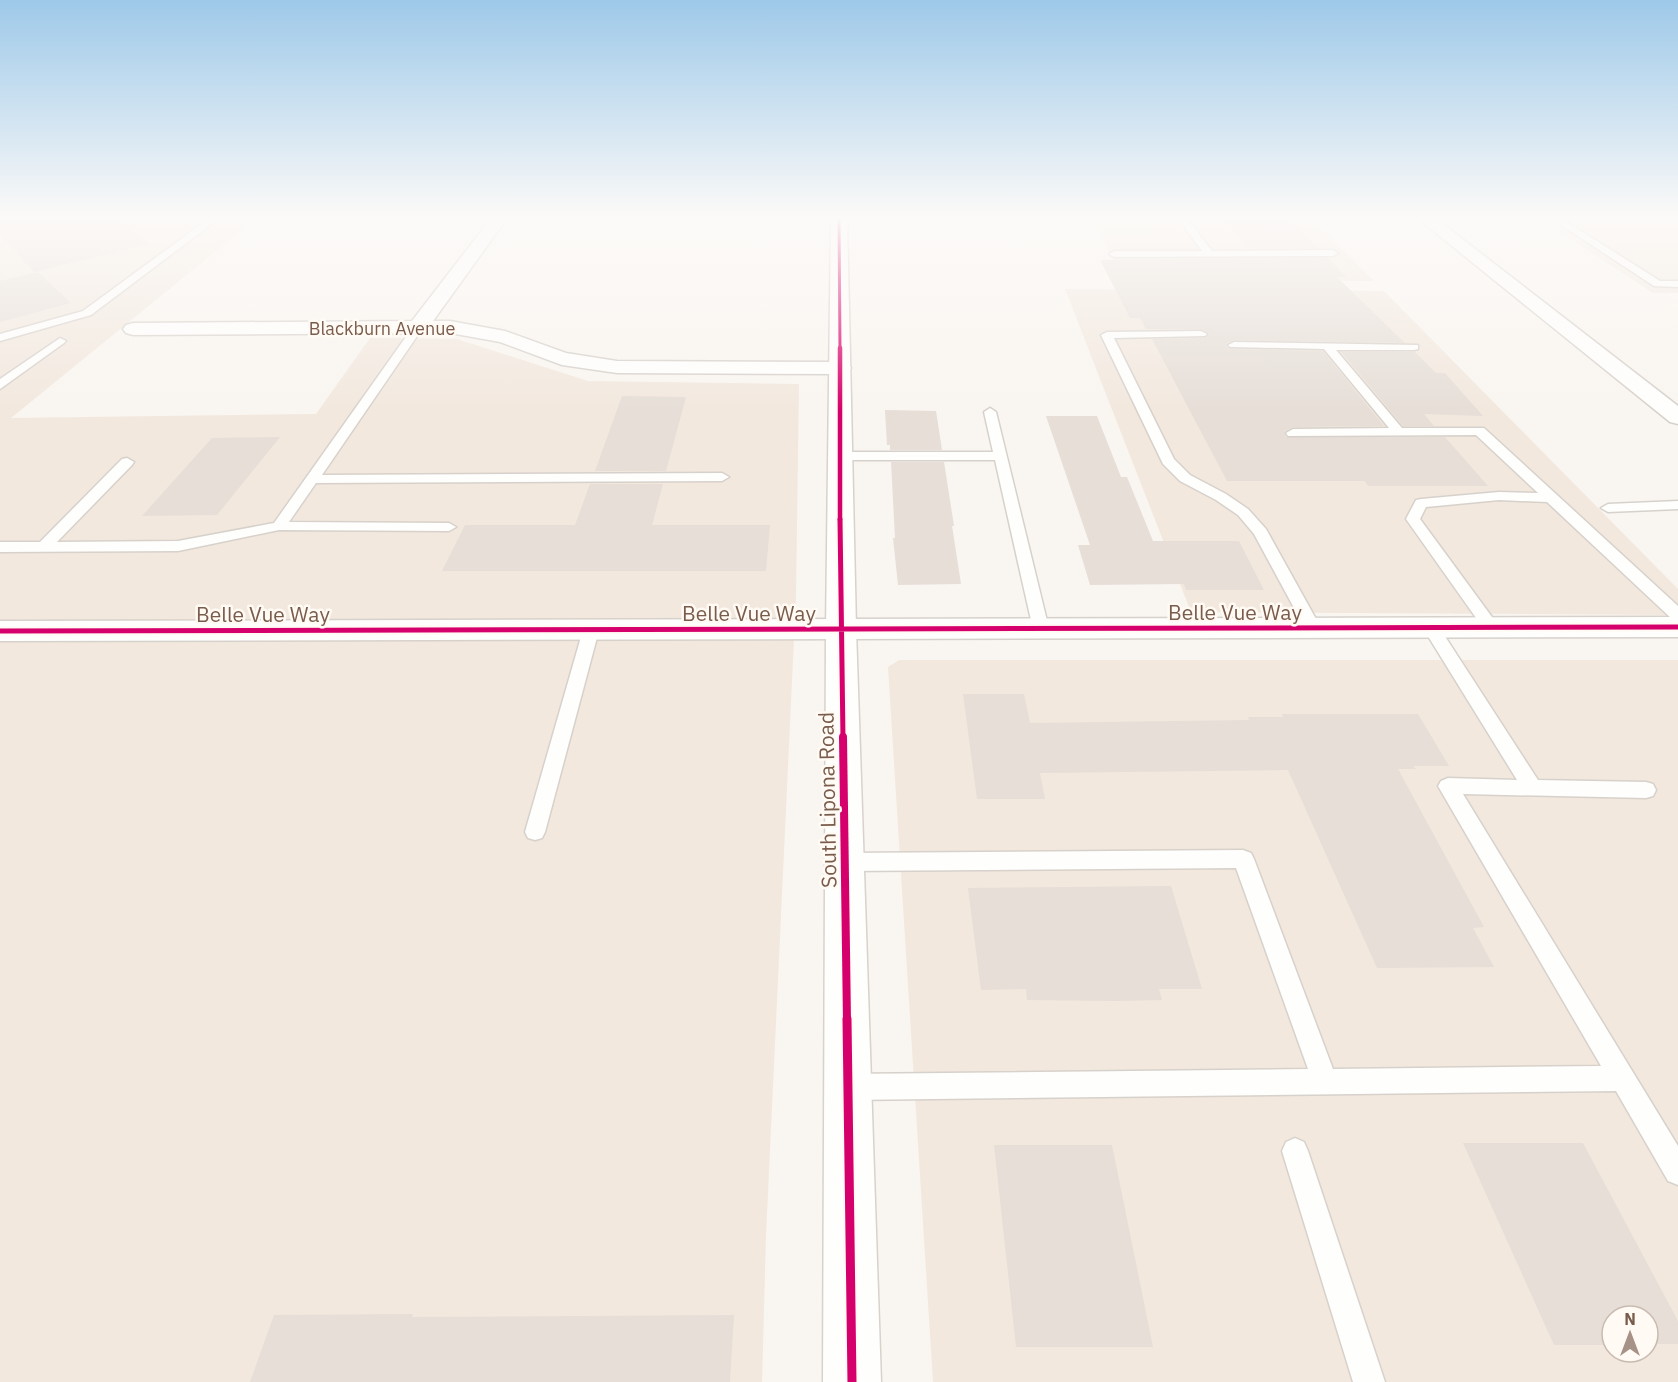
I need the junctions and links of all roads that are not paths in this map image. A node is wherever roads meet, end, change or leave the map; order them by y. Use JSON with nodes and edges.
{"nodes":[{"id":1,"x":130,"y":281,"type":"edge"},
{"id":2,"x":452,"y":281,"type":"edge"},
{"id":3,"x":839,"y":281,"type":"edge"},
{"id":4,"x":1506,"y":281,"type":"edge"},
{"id":5,"x":1654,"y":281,"type":"edge"},
{"id":6,"x":1678,"y":284,"type":"edge"},
{"id":7,"x":419,"y":326,"type":"junction"},
{"id":8,"x":133,"y":329,"type":"dead end"},
{"id":9,"x":1201,"y":334,"type":"dead end"},
{"id":10,"x":0,"y":338,"type":"edge"},
{"id":11,"x":60,"y":341,"type":"dead end"},
{"id":12,"x":1234,"y":345,"type":"dead end"},
{"id":13,"x":1327,"y":346,"type":"junction"},
{"id":14,"x":1414,"y":346,"type":"dead end"},
{"id":15,"x":840,"y":368,"type":"junction"},
{"id":16,"x":0,"y":385,"type":"edge"},
{"id":17,"x":990,"y":412,"type":"dead end"},
{"id":18,"x":1678,"y":417,"type":"edge"},
{"id":19,"x":1399,"y":432,"type":"junction"},
{"id":20,"x":1293,"y":433,"type":"dead end"},
{"id":21,"x":841,"y":456,"type":"junction"},
{"id":22,"x":1000,"y":456,"type":"junction"},
{"id":23,"x":127,"y":462,"type":"dead end"},
{"id":24,"x":722,"y":477,"type":"dead end"},
{"id":25,"x":312,"y":479,"type":"junction"},
{"id":26,"x":1551,"y":498,"type":"junction"},
{"id":27,"x":1678,"y":505,"type":"edge"},
{"id":28,"x":1608,"y":508,"type":"dead end"},
{"id":29,"x":279,"y":526,"type":"junction"},
{"id":30,"x":449,"y":527,"type":"dead end"},
{"id":31,"x":0,"y":547,"type":"edge"},
{"id":32,"x":44,"y":547,"type":"junction"},
{"id":33,"x":1678,"y":615,"type":"edge"},
{"id":34,"x":1431,"y":627,"type":"junction"},
{"id":35,"x":1492,"y":627,"type":"junction"},
{"id":36,"x":1678,"y":627,"type":"edge"},
{"id":37,"x":1313,"y":628,"type":"junction"},
{"id":38,"x":841,"y":629,"type":"junction"},
{"id":39,"x":1041,"y":629,"type":"junction"},
{"id":40,"x":591,"y":630,"type":"junction"},
{"id":41,"x":0,"y":631,"type":"edge"},
{"id":42,"x":1532,"y":787,"type":"junction"},
{"id":43,"x":1646,"y":790,"type":"dead end"},
{"id":44,"x":535,"y":832,"type":"dead end"},
{"id":45,"x":845,"y":862,"type":"junction"},
{"id":46,"x":1623,"y":1078,"type":"junction"},
{"id":47,"x":1325,"y":1082,"type":"junction"},
{"id":48,"x":848,"y":1087,"type":"junction"},
{"id":49,"x":1295,"y":1150,"type":"dead end"},
{"id":50,"x":1678,"y":1171,"type":"edge"},
{"id":51,"x":852,"y":1382,"type":"edge"},
{"id":52,"x":1369,"y":1382,"type":"edge"}],
"edges":[{"from":1,"to":10,"type":"lane"},
{"from":2,"to":7,"type":"street"},
{"from":3,"to":15,"type":"street","name":"South Lipona Road"},
{"from":4,"to":18,"type":"street"},
{"from":5,"to":6,"type":"lane"},
{"from":7,"to":8,"type":"street","name":"Blackburn Avenue"},
{"from":7,"to":15,"type":"street","name":"Blackburn Avenue"},
{"from":7,"to":25,"type":"lane"},
{"from":9,"to":37,"type":"lane"},
{"from":11,"to":16,"type":"lane"},
{"from":12,"to":13,"type":"lane"},
{"from":13,"to":14,"type":"lane"},
{"from":13,"to":19,"type":"lane"},
{"from":15,"to":21,"type":"street","name":"South Lipona Road"},
{"from":17,"to":22,"type":"lane"},
{"from":19,"to":20,"type":"lane"},
{"from":19,"to":26,"type":"lane"},
{"from":21,"to":22,"type":"lane"},
{"from":21,"to":38,"type":"street","name":"South Lipona Road"},
{"from":22,"to":39,"type":"lane"},
{"from":23,"to":32,"type":"lane"},
{"from":24,"to":25,"type":"lane"},
{"from":25,"to":29,"type":"lane"},
{"from":26,"to":33,"type":"lane"},
{"from":26,"to":35,"type":"lane"},
{"from":27,"to":28,"type":"lane"},
{"from":29,"to":30,"type":"lane"},
{"from":29,"to":32,"type":"lane"},
{"from":31,"to":32,"type":"lane"},
{"from":34,"to":35,"type":"street","name":"Belle Vue Way"},
{"from":34,"to":37,"type":"street","name":"Belle Vue Way"},
{"from":34,"to":42,"type":"lane"},
{"from":35,"to":36,"type":"street","name":"Belle Vue Way"},
{"from":37,"to":39,"type":"street","name":"Belle Vue Way"},
{"from":38,"to":39,"type":"street","name":"Belle Vue Way"},
{"from":38,"to":40,"type":"street","name":"Belle Vue Way"},
{"from":38,"to":45,"type":"street","name":"South Lipona Road"},
{"from":40,"to":41,"type":"street","name":"Belle Vue Way"},
{"from":40,"to":44,"type":"lane"},
{"from":42,"to":43,"type":"lane"},
{"from":42,"to":46,"type":"lane"},
{"from":45,"to":47,"type":"lane"},
{"from":45,"to":48,"type":"street","name":"South Lipona Road"},
{"from":46,"to":47,"type":"lane"},
{"from":46,"to":50,"type":"lane"},
{"from":47,"to":48,"type":"lane"},
{"from":48,"to":51,"type":"street","name":"South Lipona Road"},
{"from":49,"to":52,"type":"lane"}]}
